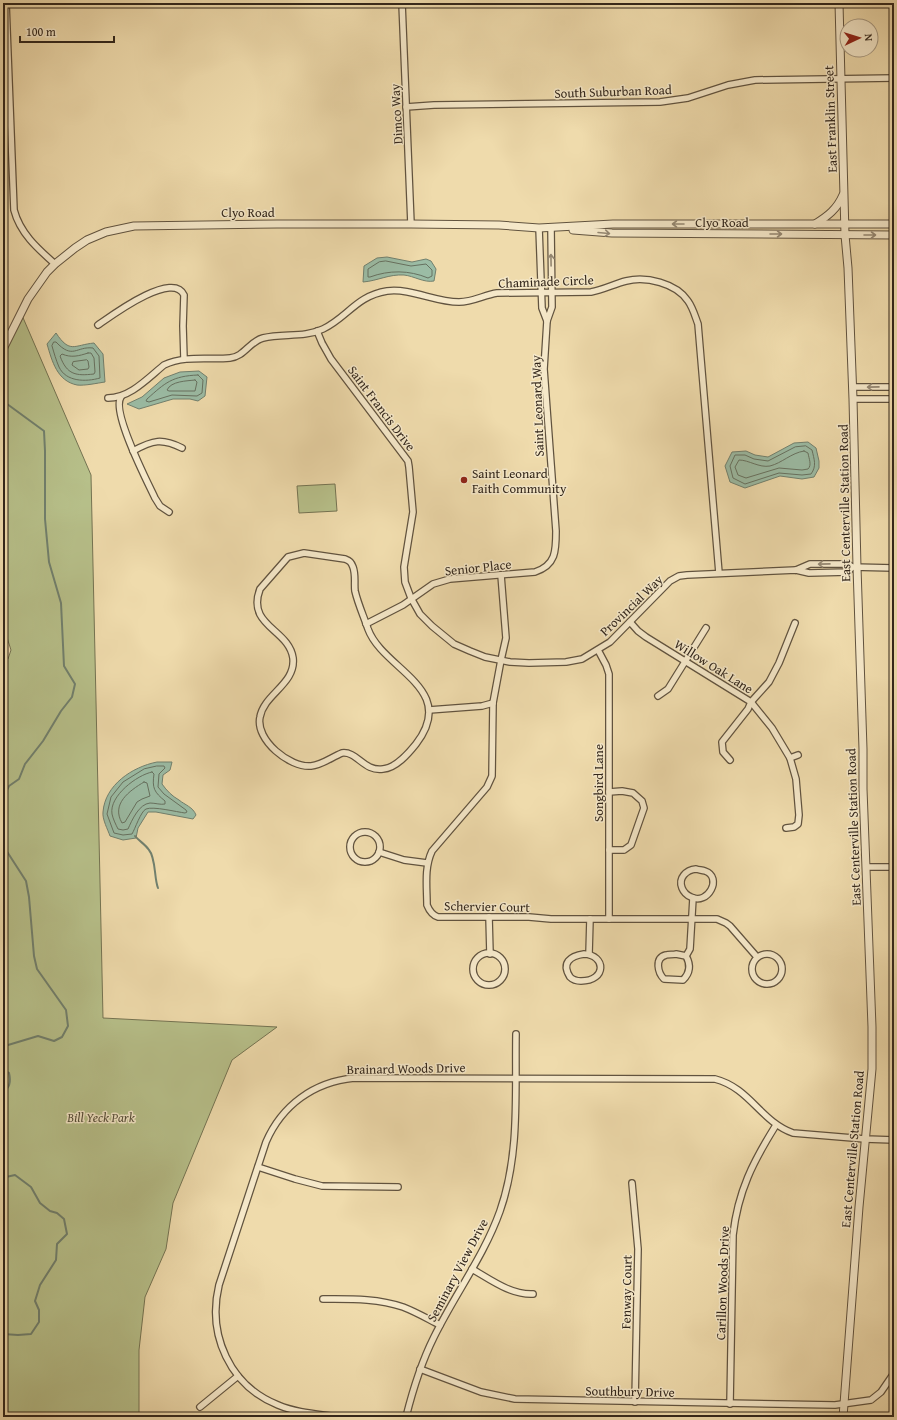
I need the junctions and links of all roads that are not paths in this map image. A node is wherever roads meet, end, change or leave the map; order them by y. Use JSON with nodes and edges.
{"nodes":[{"id":1,"x":6,"y":3,"type":"edge"},
{"id":2,"x":402,"y":3,"type":"edge"},
{"id":3,"x":839,"y":3,"type":"edge"},
{"id":4,"x":841,"y":78,"type":"junction"},
{"id":5,"x":894,"y":78,"type":"edge"},
{"id":6,"x":3,"y":98,"type":"edge"},
{"id":7,"x":10,"y":98,"type":"junction"},
{"id":8,"x":406,"y":107,"type":"junction"},
{"id":9,"x":844,"y":191,"type":"junction"},
{"id":10,"x":411,"y":224,"type":"junction"},
{"id":11,"x":815,"y":224,"type":"junction"},
{"id":12,"x":845,"y":224,"type":"junction"},
{"id":13,"x":894,"y":224,"type":"edge"},
{"id":14,"x":539,"y":228,"type":"junction"},
{"id":15,"x":551,"y":228,"type":"junction"},
{"id":16,"x":845,"y":235,"type":"junction"},
{"id":17,"x":894,"y":235,"type":"edge"},
{"id":18,"x":55,"y":264,"type":"junction"},
{"id":19,"x":552,"y":291,"type":"junction"},
{"id":20,"x":542,"y":292,"type":"junction"},
{"id":21,"x":547,"y":320,"type":"junction"},
{"id":22,"x":98,"y":325,"type":"dead end"},
{"id":23,"x":317,"y":331,"type":"junction"},
{"id":24,"x":3,"y":349,"type":"edge"},
{"id":25,"x":184,"y":359,"type":"junction"},
{"id":26,"x":894,"y":387,"type":"edge"},
{"id":27,"x":853,"y":388,"type":"junction"},
{"id":28,"x":121,"y":397,"type":"junction"},
{"id":29,"x":108,"y":398,"type":"dead end"},
{"id":30,"x":853,"y":399,"type":"junction"},
{"id":31,"x":894,"y":399,"type":"edge"},
{"id":32,"x":182,"y":448,"type":"dead end"},
{"id":33,"x":133,"y":451,"type":"junction"},
{"id":34,"x":169,"y":512,"type":"dead end"},
{"id":35,"x":551,"y":561,"type":"joint"},
{"id":36,"x":854,"y":567,"type":"junction"},
{"id":37,"x":894,"y":568,"type":"edge"},
{"id":38,"x":719,"y":573,"type":"junction"},
{"id":39,"x":501,"y":575,"type":"junction"},
{"id":40,"x":411,"y":598,"type":"junction"},
{"id":41,"x":630,"y":622,"type":"junction"},
{"id":42,"x":795,"y":623,"type":"dead end"},
{"id":43,"x":366,"y":624,"type":"junction"},
{"id":44,"x":706,"y":628,"type":"dead end"},
{"id":45,"x":598,"y":650,"type":"junction"},
{"id":46,"x":501,"y":660,"type":"junction"},
{"id":47,"x":685,"y":660,"type":"junction"},
{"id":48,"x":658,"y":696,"type":"dead end"},
{"id":49,"x":751,"y":702,"type":"junction"},
{"id":50,"x":493,"y":703,"type":"junction"},
{"id":51,"x":429,"y":710,"type":"junction"},
{"id":52,"x":798,"y":755,"type":"dead end"},
{"id":53,"x":790,"y":758,"type":"junction"},
{"id":54,"x":730,"y":760,"type":"dead end"},
{"id":55,"x":609,"y":792,"type":"junction"},
{"id":56,"x":786,"y":828,"type":"dead end"},
{"id":57,"x":609,"y":850,"type":"junction"},
{"id":58,"x":379,"y":852,"type":"junction"},
{"id":59,"x":428,"y":863,"type":"junction"},
{"id":60,"x":866,"y":867,"type":"junction"},
{"id":61,"x":894,"y":867,"type":"edge"},
{"id":62,"x":692,"y":898,"type":"junction"},
{"id":63,"x":489,"y":917,"type":"junction"},
{"id":64,"x":590,"y":919,"type":"junction"},
{"id":65,"x":609,"y":919,"type":"junction"},
{"id":66,"x":691,"y":919,"type":"junction"},
{"id":67,"x":490,"y":954,"type":"junction"},
{"id":68,"x":589,"y":954,"type":"junction"},
{"id":69,"x":686,"y":956,"type":"junction"},
{"id":70,"x":757,"y":957,"type":"junction"},
{"id":71,"x":516,"y":1034,"type":"dead end"},
{"id":72,"x":516,"y":1078,"type":"junction"},
{"id":73,"x":776,"y":1125,"type":"junction"},
{"id":74,"x":866,"y":1139,"type":"junction"},
{"id":75,"x":894,"y":1140,"type":"edge"},
{"id":76,"x":258,"y":1167,"type":"junction"},
{"id":77,"x":632,"y":1184,"type":"dead end"},
{"id":78,"x":398,"y":1187,"type":"dead end"},
{"id":79,"x":472,"y":1269,"type":"junction"},
{"id":80,"x":533,"y":1294,"type":"dead end"},
{"id":81,"x":323,"y":1299,"type":"dead end"},
{"id":82,"x":440,"y":1325,"type":"junction"},
{"id":83,"x":420,"y":1369,"type":"junction"},
{"id":84,"x":894,"y":1373,"type":"edge"},
{"id":85,"x":238,"y":1376,"type":"junction"},
{"id":86,"x":635,"y":1402,"type":"junction"},
{"id":87,"x":844,"y":1403,"type":"junction"},
{"id":88,"x":730,"y":1404,"type":"junction"},
{"id":89,"x":200,"y":1407,"type":"dead end"},
{"id":90,"x":338,"y":1417,"type":"edge"},
{"id":91,"x":406,"y":1417,"type":"edge"},
{"id":92,"x":843,"y":1417,"type":"edge"}],
"edges":[{"from":1,"to":7,"type":"street"},
{"from":2,"to":8,"type":"street","name":"Dimco Way"},
{"from":3,"to":4,"type":"street","name":"East Franklin Street"},
{"from":4,"to":5,"type":"street","name":"South Suburban Road"},
{"from":4,"to":8,"type":"street","name":"South Suburban Road"},
{"from":4,"to":9,"type":"street","name":"East Franklin Street"},
{"from":6,"to":7,"type":"street"},
{"from":7,"to":18,"type":"street"},
{"from":8,"to":10,"type":"street","name":"Dimco Way"},
{"from":9,"to":11,"type":"street"},
{"from":9,"to":12,"type":"street","name":"East Franklin Street"},
{"from":10,"to":14,"type":"street","name":"Clyo Road"},
{"from":10,"to":18,"type":"street","name":"Clyo Road"},
{"from":11,"to":12,"type":"street","name":"Clyo Road"},
{"from":11,"to":15,"type":"street","name":"Clyo Road","one_way":true},
{"from":12,"to":13,"type":"street","name":"Clyo Road"},
{"from":12,"to":16,"type":"street","name":"East Franklin Street"},
{"from":14,"to":15,"type":"street","name":"Clyo Road"},
{"from":14,"to":20,"type":"street","name":"Saint Leonard Way"},
{"from":15,"to":16,"type":"street","name":"Clyo Road","one_way":true},
{"from":19,"to":15,"type":"street","name":"Saint Leonard Way","one_way":true},
{"from":16,"to":17,"type":"street","name":"Clyo Road","one_way":true},
{"from":16,"to":27,"type":"street","name":"East Centerville Station Road"},
{"from":18,"to":24,"type":"street","name":"Clyo Road"},
{"from":19,"to":20,"type":"street","name":"Chaminade Circle"},
{"from":19,"to":21,"type":"street","name":"Saint Leonard Way"},
{"from":19,"to":38,"type":"street","name":"Chaminade Circle"},
{"from":20,"to":21,"type":"street","name":"Saint Leonard Way"},
{"from":20,"to":23,"type":"street","name":"Chaminade Circle"},
{"from":21,"to":35,"type":"street","name":"Saint Leonard Way"},
{"from":22,"to":25,"type":"street"},
{"from":23,"to":25,"type":"street","name":"Chaminade Circle"},
{"from":23,"to":40,"type":"street","name":"Saint Francis Drive"},
{"from":25,"to":28,"type":"street","name":"Chaminade Circle"},
{"from":26,"to":27,"type":"street","one_way":true},
{"from":27,"to":30,"type":"street","name":"East Centerville Station Road"},
{"from":28,"to":29,"type":"street","name":"Chaminade Circle"},
{"from":28,"to":33,"type":"street"},
{"from":30,"to":31,"type":"street"},
{"from":30,"to":36,"type":"street","name":"East Centerville Station Road"},
{"from":32,"to":33,"type":"street"},
{"from":33,"to":34,"type":"street"},
{"from":35,"to":39,"type":"street","name":"Senior Place"},
{"from":36,"to":37,"type":"street"},
{"from":36,"to":38,"type":"street","name":"Provincial Way"},
{"from":36,"to":60,"type":"street","name":"East Centerville Station Road"},
{"from":38,"to":41,"type":"street","name":"Provincial Way"},
{"from":39,"to":40,"type":"street","name":"Senior Place"},
{"from":39,"to":46,"type":"street","name":"Schervier Court"},
{"from":40,"to":43,"type":"street","name":"Senior Place"},
{"from":40,"to":46,"type":"street","name":"Provincial Way"},
{"from":41,"to":45,"type":"street","name":"Provincial Way"},
{"from":41,"to":47,"type":"street","name":"Willow Oak Lane"},
{"from":42,"to":49,"type":"street"},
{"from":43,"to":51,"type":"street"},
{"from":43,"to":51,"type":"street"},
{"from":44,"to":47,"type":"street"},
{"from":45,"to":46,"type":"street","name":"Provincial Way"},
{"from":45,"to":55,"type":"street","name":"Songbird Lane"},
{"from":46,"to":50,"type":"street","name":"Schervier Court"},
{"from":47,"to":48,"type":"street"},
{"from":47,"to":49,"type":"street","name":"Willow Oak Lane"},
{"from":49,"to":53,"type":"street","name":"Willow Oak Lane"},
{"from":49,"to":54,"type":"street"},
{"from":50,"to":51,"type":"street"},
{"from":50,"to":59,"type":"street","name":"Schervier Court"},
{"from":52,"to":53,"type":"street"},
{"from":53,"to":56,"type":"street","name":"Willow Oak Lane"},
{"from":55,"to":57,"type":"street","name":"Songbird Lane"},
{"from":55,"to":57,"type":"street"},
{"from":57,"to":65,"type":"street","name":"Songbird Lane"},
{"from":58,"to":58,"type":"street"},
{"from":58,"to":59,"type":"street"},
{"from":59,"to":63,"type":"street","name":"Schervier Court"},
{"from":60,"to":61,"type":"street"},
{"from":60,"to":74,"type":"street","name":"East Centerville Station Road"},
{"from":62,"to":62,"type":"street"},
{"from":62,"to":66,"type":"street"},
{"from":63,"to":64,"type":"street","name":"Schervier Court"},
{"from":63,"to":67,"type":"street"},
{"from":64,"to":65,"type":"street","name":"Schervier Court"},
{"from":64,"to":68,"type":"street"},
{"from":65,"to":66,"type":"street","name":"Schervier Court"},
{"from":66,"to":69,"type":"street"},
{"from":66,"to":70,"type":"street","name":"Schervier Court"},
{"from":67,"to":67,"type":"street"},
{"from":68,"to":68,"type":"street"},
{"from":69,"to":69,"type":"street"},
{"from":70,"to":70,"type":"street"},
{"from":71,"to":72,"type":"street","name":"Seminary View Drive"},
{"from":72,"to":73,"type":"street","name":"Brainard Woods Drive"},
{"from":72,"to":76,"type":"street","name":"Brainard Woods Drive"},
{"from":72,"to":79,"type":"street","name":"Seminary View Drive"},
{"from":73,"to":74,"type":"street","name":"Brainard Woods Drive"},
{"from":73,"to":88,"type":"street","name":"Carillon Woods Drive"},
{"from":74,"to":75,"type":"street","name":"Brainard Woods Drive"},
{"from":74,"to":87,"type":"street","name":"East Centerville Station Road"},
{"from":76,"to":78,"type":"street"},
{"from":76,"to":85,"type":"street","name":"Brainard Woods Drive"},
{"from":77,"to":86,"type":"street","name":"Fenway Court"},
{"from":79,"to":80,"type":"street"},
{"from":79,"to":82,"type":"street","name":"Seminary View Drive"},
{"from":81,"to":82,"type":"street"},
{"from":82,"to":83,"type":"street","name":"Seminary View Drive"},
{"from":83,"to":86,"type":"street","name":"Southbury Drive"},
{"from":83,"to":91,"type":"street","name":"Seminary View Drive"},
{"from":84,"to":87,"type":"street","name":"Southbury Drive"},
{"from":85,"to":89,"type":"street"},
{"from":85,"to":90,"type":"street","name":"Brainard Woods Drive"},
{"from":86,"to":88,"type":"street","name":"Southbury Drive"},
{"from":87,"to":88,"type":"street","name":"Southbury Drive"},
{"from":87,"to":92,"type":"street","name":"East Centerville Station Road"}]}
